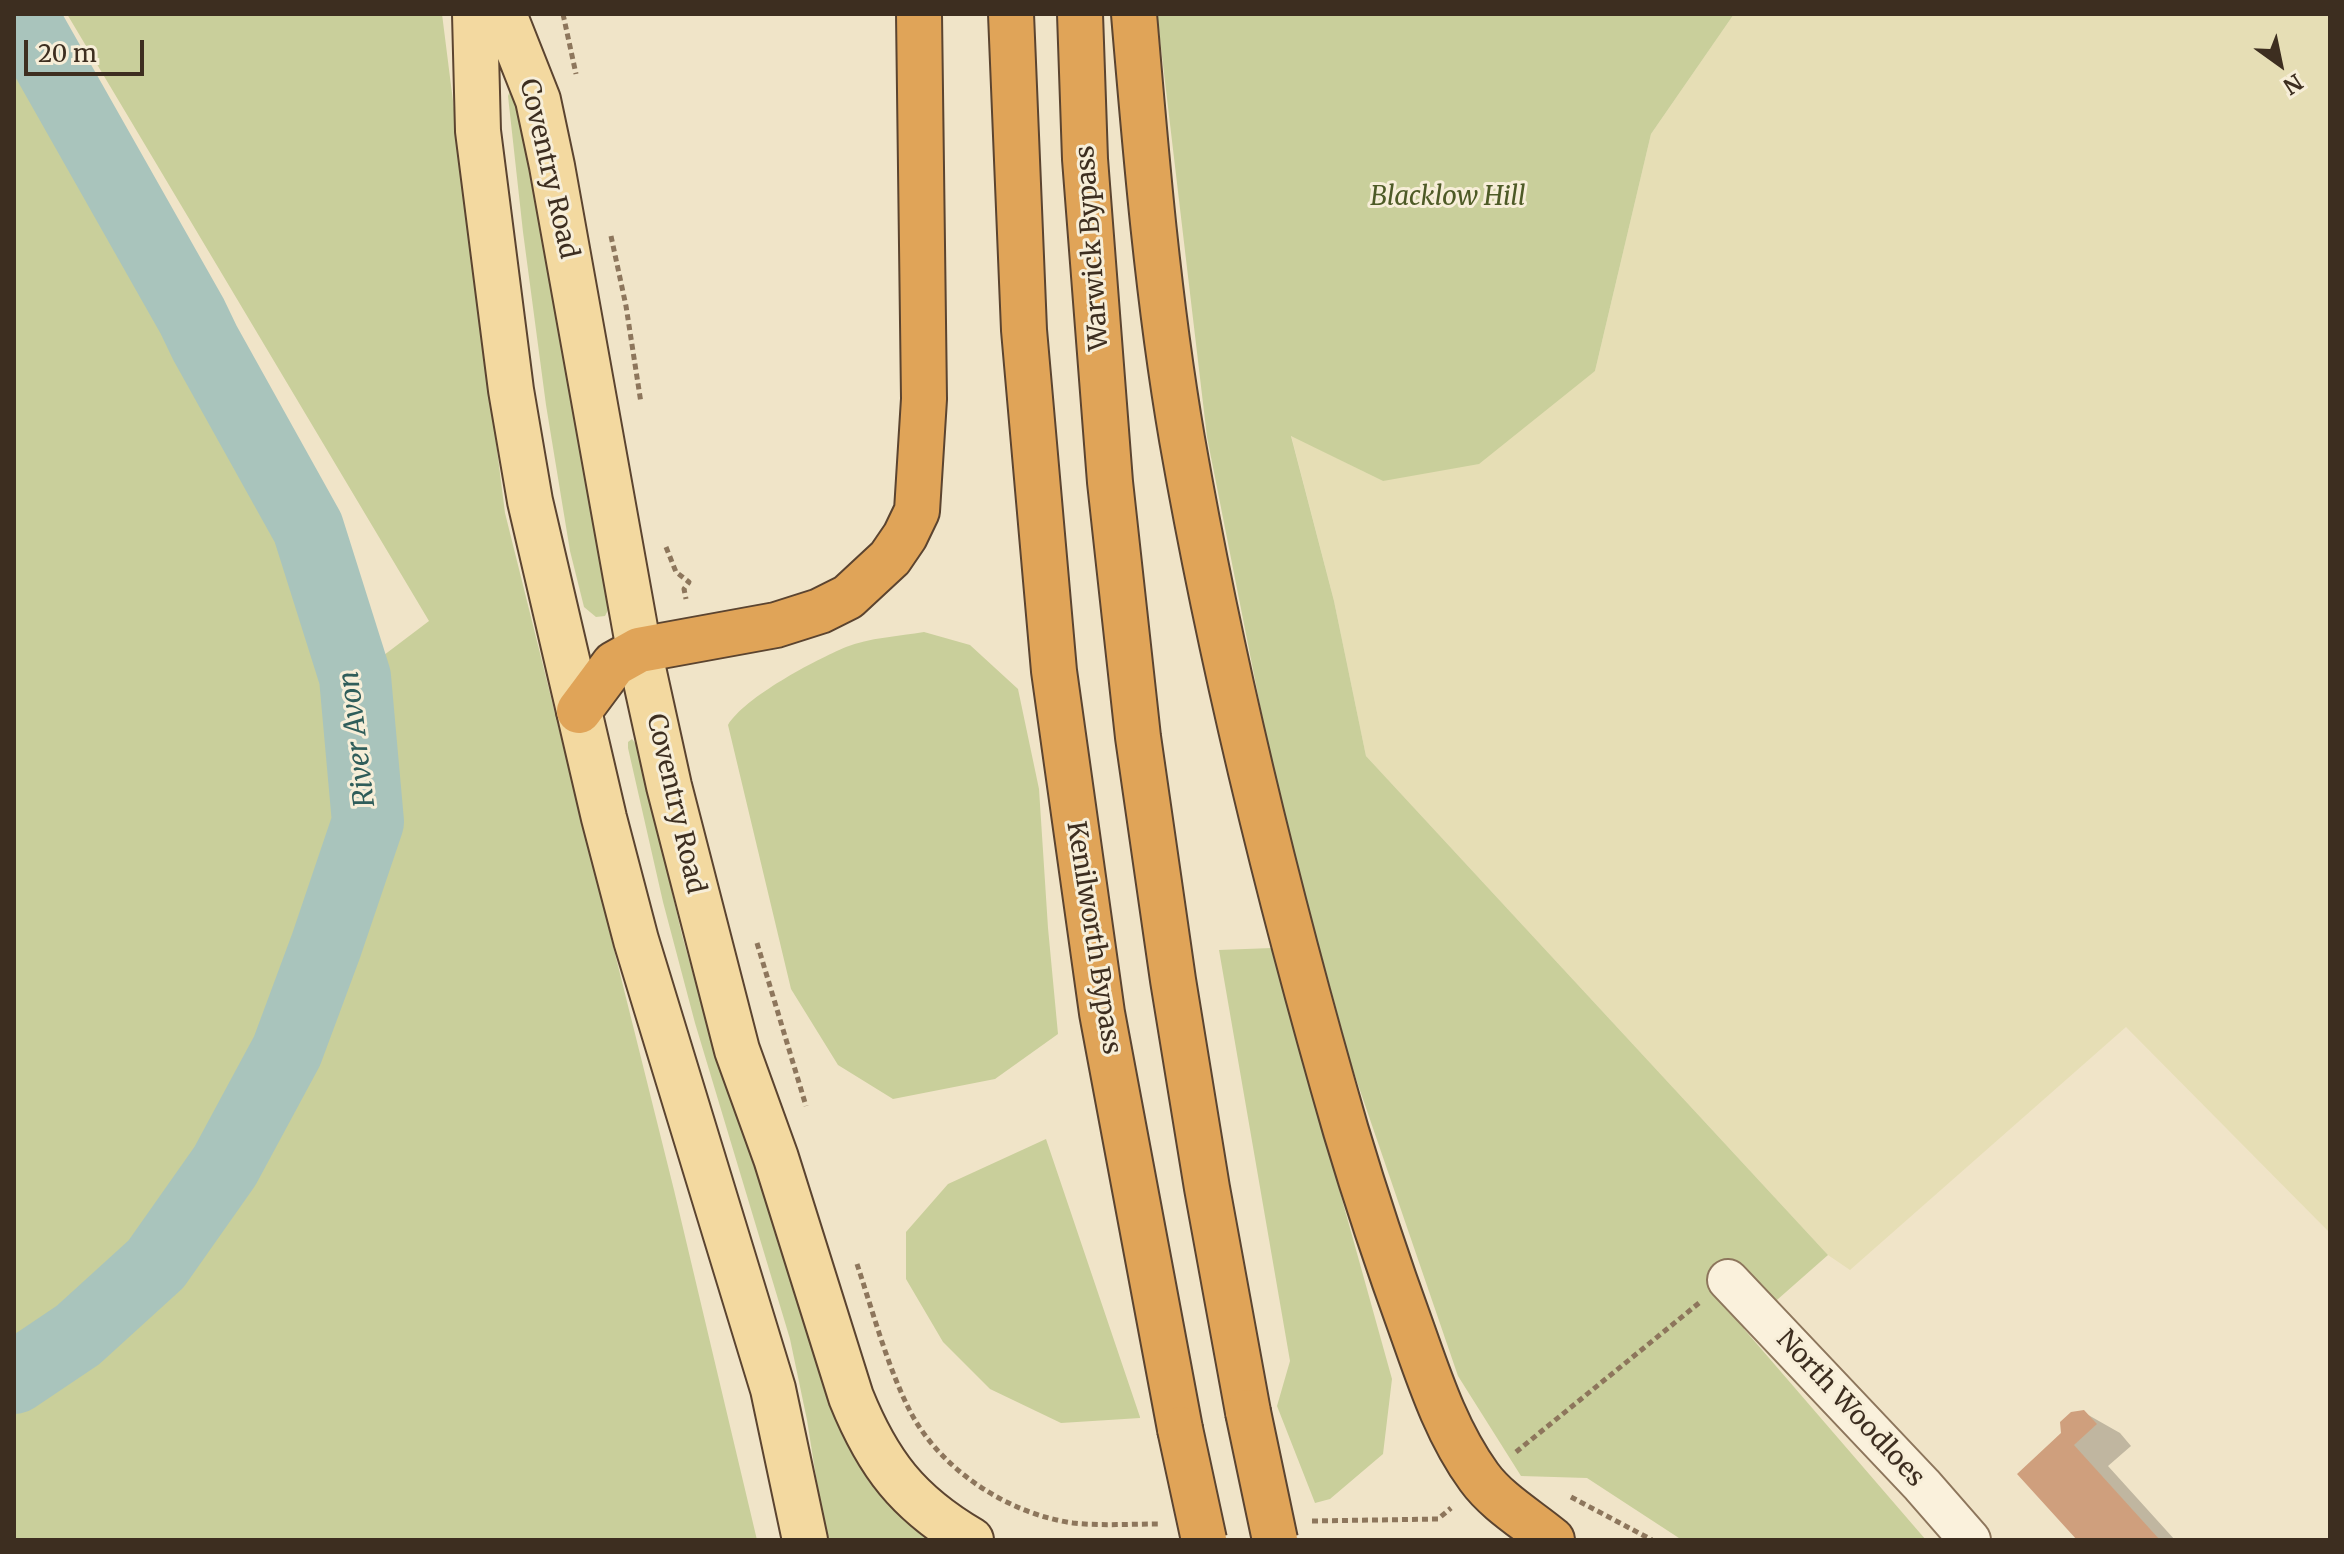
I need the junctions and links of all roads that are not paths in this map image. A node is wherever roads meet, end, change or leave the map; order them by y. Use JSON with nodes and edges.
{"nodes":[{"id":1,"x":475,"y":14,"type":"edge"},
{"id":2,"x":504,"y":14,"type":"edge"},
{"id":3,"x":919,"y":14,"type":"edge"},
{"id":4,"x":1011,"y":14,"type":"edge"},
{"id":5,"x":1080,"y":14,"type":"edge"},
{"id":6,"x":1134,"y":14,"type":"edge"},
{"id":7,"x":639,"y":650,"type":"junction"},
{"id":8,"x":579,"y":711,"type":"junction"},
{"id":9,"x":1728,"y":1280,"type":"road end"},
{"id":10,"x":1290,"y":1530,"type":"edge"},
{"id":11,"x":1185,"y":1532,"type":"edge"},
{"id":12,"x":805,"y":1540,"type":"edge"},
{"id":13,"x":971,"y":1540,"type":"edge"},
{"id":14,"x":1552,"y":1540,"type":"edge"},
{"id":15,"x":1970,"y":1540,"type":"edge"}],
"edges":[{"from":1,"to":8,"type":"main road","name":"Coventry Road"},
{"from":2,"to":7,"type":"main road","name":"Coventry Road"},
{"from":3,"to":7,"type":"highway"},
{"from":4,"to":11,"type":"highway","name":"Kenilworth Bypass","bridge":true},
{"from":5,"to":10,"type":"highway","name":"Warwick Bypass","bridge":true},
{"from":6,"to":14,"type":"highway"},
{"from":7,"to":8,"type":"highway"},
{"from":7,"to":13,"type":"main road","name":"Coventry Road"},
{"from":8,"to":12,"type":"main road","name":"Coventry Road"},
{"from":9,"to":15,"type":"street","name":"North Woodloes"}]}
